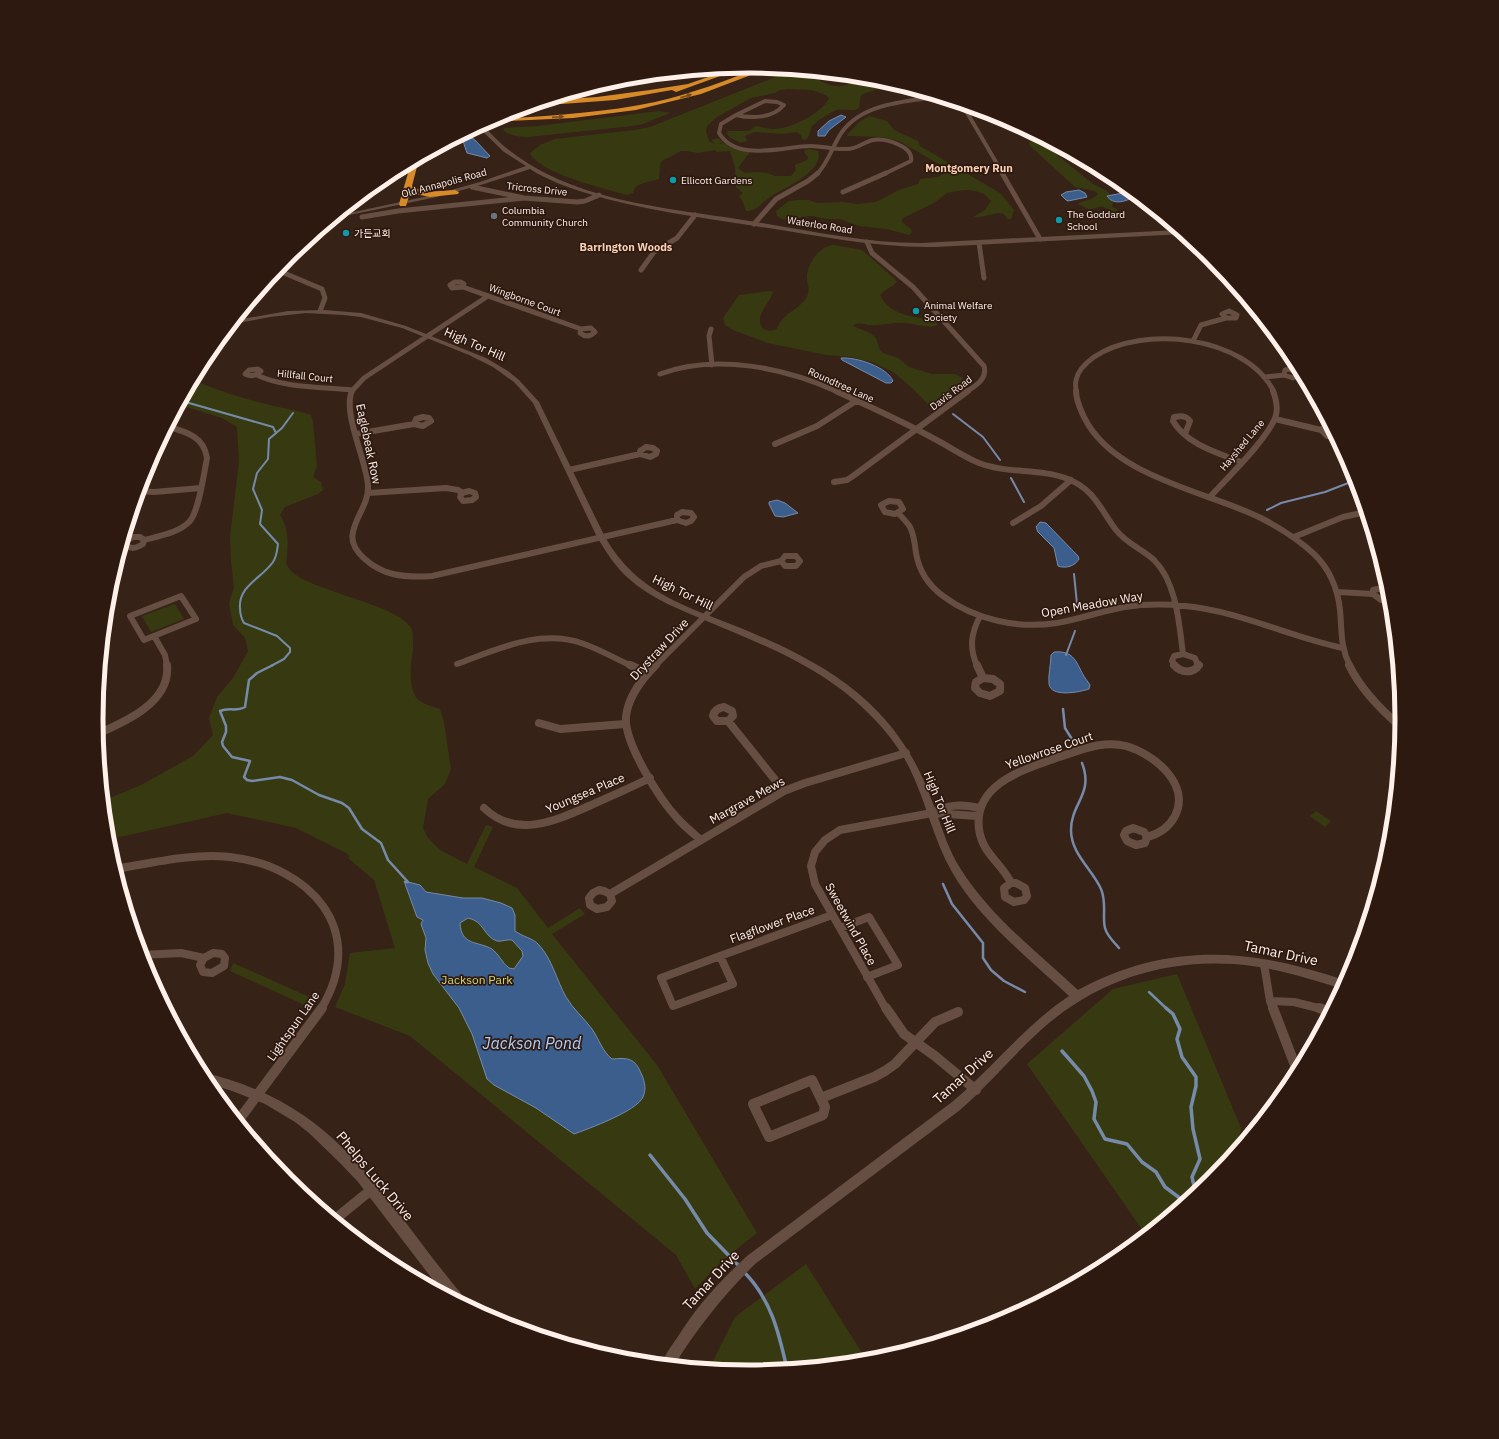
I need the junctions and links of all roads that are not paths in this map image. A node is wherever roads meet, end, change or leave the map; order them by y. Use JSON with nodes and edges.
{"nodes":[{"id":1,"x":752,"y":73,"type":"edge"},
{"id":2,"x":717,"y":74,"type":"edge"},
{"id":3,"x":724,"y":74,"type":"edge"},
{"id":4,"x":927,"y":98,"type":"edge"},
{"id":5,"x":561,"y":101,"type":"edge"},
{"id":6,"x":966,"y":110,"type":"edge"},
{"id":7,"x":532,"y":111,"type":"edge"},
{"id":8,"x":736,"y":114,"type":"junction"},
{"id":9,"x":504,"y":121,"type":"edge"},
{"id":10,"x":488,"y":129,"type":"edge"},
{"id":11,"x":834,"y":148,"type":"junction"},
{"id":12,"x":503,"y":149,"type":"junction"},
{"id":13,"x":414,"y":167,"type":"edge"},
{"id":14,"x":530,"y":167,"type":"junction"},
{"id":15,"x":404,"y":173,"type":"edge"},
{"id":16,"x":496,"y":180,"type":"junction"},
{"id":17,"x":564,"y":182,"type":"junction"},
{"id":18,"x":408,"y":187,"type":"junction"},
{"id":19,"x":472,"y":187,"type":"junction"},
{"id":20,"x":455,"y":192,"type":"junction"},
{"id":21,"x":843,"y":192,"type":"dead end"},
{"id":22,"x":598,"y":195,"type":"junction"},
{"id":23,"x":524,"y":198,"type":"junction"},
{"id":24,"x":403,"y":204,"type":"junction"},
{"id":25,"x":393,"y":206,"type":"junction"},
{"id":26,"x":345,"y":215,"type":"edge"},
{"id":27,"x":695,"y":215,"type":"junction"},
{"id":28,"x":362,"y":217,"type":"dead end"},
{"id":29,"x":754,"y":224,"type":"junction"},
{"id":30,"x":1175,"y":232,"type":"edge"},
{"id":31,"x":1040,"y":239,"type":"junction"},
{"id":32,"x":867,"y":242,"type":"junction"},
{"id":33,"x":979,"y":243,"type":"junction"},
{"id":34,"x":641,"y":270,"type":"dead end"},
{"id":35,"x":283,"y":272,"type":"edge"},
{"id":36,"x":984,"y":278,"type":"dead end"},
{"id":37,"x":463,"y":287,"type":"dead end"},
{"id":38,"x":488,"y":296,"type":"junction"},
{"id":39,"x":320,"y":311,"type":"junction"},
{"id":40,"x":1226,"y":318,"type":"dead end"},
{"id":41,"x":241,"y":321,"type":"edge"},
{"id":42,"x":581,"y":329,"type":"dead end"},
{"id":43,"x":711,"y":329,"type":"dead end"},
{"id":44,"x":427,"y":336,"type":"junction"},
{"id":45,"x":1193,"y":341,"type":"junction"},
{"id":46,"x":712,"y":365,"type":"junction"},
{"id":47,"x":660,"y":374,"type":"dead end"},
{"id":48,"x":257,"y":375,"type":"dead end"},
{"id":49,"x":1284,"y":375,"type":"dead end"},
{"id":50,"x":1264,"y":377,"type":"junction"},
{"id":51,"x":352,"y":390,"type":"junction"},
{"id":52,"x":856,"y":401,"type":"junction"},
{"id":53,"x":1275,"y":419,"type":"junction"},
{"id":54,"x":414,"y":424,"type":"dead end"},
{"id":55,"x":1325,"y":427,"type":"edge"},
{"id":56,"x":173,"y":428,"type":"edge"},
{"id":57,"x":917,"y":430,"type":"junction"},
{"id":58,"x":1321,"y":430,"type":"junction"},
{"id":59,"x":356,"y":434,"type":"junction"},
{"id":60,"x":1185,"y":434,"type":"dead end"},
{"id":61,"x":1330,"y":436,"type":"edge"},
{"id":62,"x":776,"y":444,"type":"dead end"},
{"id":63,"x":640,"y":454,"type":"dead end"},
{"id":64,"x":1241,"y":462,"type":"junction"},
{"id":65,"x":569,"y":470,"type":"junction"},
{"id":66,"x":1071,"y":480,"type":"junction"},
{"id":67,"x":834,"y":482,"type":"dead end"},
{"id":68,"x":201,"y":488,"type":"junction"},
{"id":69,"x":145,"y":491,"type":"edge"},
{"id":70,"x":368,"y":493,"type":"junction"},
{"id":71,"x":462,"y":493,"type":"dead end"},
{"id":72,"x":1210,"y":497,"type":"junction"},
{"id":73,"x":898,"y":513,"type":"dead end"},
{"id":74,"x":1362,"y":513,"type":"edge"},
{"id":75,"x":676,"y":520,"type":"dead end"},
{"id":76,"x":1014,"y":523,"type":"dead end"},
{"id":77,"x":601,"y":537,"type":"junction"},
{"id":78,"x":1294,"y":538,"type":"junction"},
{"id":79,"x":144,"y":540,"type":"dead end"},
{"id":80,"x":781,"y":561,"type":"dead end"},
{"id":81,"x":1383,"y":589,"type":"edge"},
{"id":82,"x":1338,"y":592,"type":"junction"},
{"id":83,"x":1372,"y":594,"type":"junction"},
{"id":84,"x":1385,"y":600,"type":"edge"},
{"id":85,"x":1174,"y":605,"type":"junction"},
{"id":86,"x":704,"y":616,"type":"junction"},
{"id":87,"x":980,"y":616,"type":"junction"},
{"id":88,"x":154,"y":636,"type":"junction"},
{"id":89,"x":1343,"y":648,"type":"junction"},
{"id":90,"x":1184,"y":654,"type":"dead end"},
{"id":91,"x":457,"y":664,"type":"dead end"},
{"id":92,"x":648,"y":673,"type":"junction"},
{"id":93,"x":984,"y":678,"type":"dead end"},
{"id":94,"x":728,"y":721,"type":"dead end"},
{"id":95,"x":1396,"y":722,"type":"edge"},
{"id":96,"x":539,"y":723,"type":"dead end"},
{"id":97,"x":625,"y":724,"type":"junction"},
{"id":98,"x":103,"y":732,"type":"edge"},
{"id":99,"x":906,"y":753,"type":"junction"},
{"id":100,"x":650,"y":778,"type":"junction"},
{"id":101,"x":784,"y":792,"type":"junction"},
{"id":102,"x":484,"y":808,"type":"dead end"},
{"id":103,"x":980,"y":808,"type":"junction"},
{"id":104,"x":932,"y":813,"type":"junction"},
{"id":105,"x":977,"y":816,"type":"junction"},
{"id":106,"x":1147,"y":837,"type":"dead end"},
{"id":107,"x":701,"y":840,"type":"junction"},
{"id":108,"x":120,"y":868,"type":"edge"},
{"id":109,"x":1011,"y":883,"type":"dead end"},
{"id":110,"x":610,"y":894,"type":"dead end"},
{"id":111,"x":832,"y":914,"type":"junction"},
{"id":112,"x":840,"y":928,"type":"junction"},
{"id":113,"x":147,"y":955,"type":"edge"},
{"id":114,"x":720,"y":956,"type":"junction"},
{"id":115,"x":204,"y":958,"type":"dead end"},
{"id":116,"x":1264,"y":964,"type":"junction"},
{"id":117,"x":867,"y":977,"type":"junction"},
{"id":118,"x":1339,"y":983,"type":"edge"},
{"id":119,"x":1077,"y":996,"type":"junction"},
{"id":120,"x":1270,"y":1001,"type":"junction"},
{"id":121,"x":1326,"y":1010,"type":"edge"},
{"id":122,"x":958,"y":1012,"type":"dead end"},
{"id":123,"x":916,"y":1042,"type":"junction"},
{"id":124,"x":1295,"y":1066,"type":"edge"},
{"id":125,"x":213,"y":1081,"type":"edge"},
{"id":126,"x":976,"y":1090,"type":"junction"},
{"id":127,"x":257,"y":1096,"type":"junction"},
{"id":128,"x":821,"y":1098,"type":"junction"},
{"id":129,"x":241,"y":1118,"type":"edge"},
{"id":130,"x":371,"y":1190,"type":"junction"},
{"id":131,"x":337,"y":1217,"type":"edge"},
{"id":132,"x":437,"y":1285,"type":"edge"},
{"id":133,"x":670,"y":1361,"type":"edge"}],
"edges":[{"from":9,"to":1,"type":"highway","one_way":true},
{"from":2,"to":5,"type":"highway"},
{"from":3,"to":7,"type":"highway"},
{"from":4,"to":11,"type":"street"},
{"from":6,"to":31,"type":"street"},
{"from":8,"to":8,"type":"street"},
{"from":8,"to":11,"type":"street"},
{"from":10,"to":12,"type":"main road","name":"Waterloo Road"},
{"from":11,"to":21,"type":"street"},
{"from":11,"to":29,"type":"street"},
{"from":12,"to":14,"type":"main road","name":"Waterloo Road"},
{"from":12,"to":16,"type":"main road"},
{"from":13,"to":18,"type":"highway"},
{"from":14,"to":16,"type":"main road","name":"Old Annapolis Road"},
{"from":14,"to":17,"type":"main road","name":"Waterloo Road"},
{"from":15,"to":25,"type":"highway"},
{"from":16,"to":17,"type":"main road"},
{"from":16,"to":19,"type":"main road","name":"Old Annapolis Road"},
{"from":17,"to":22,"type":"main road","name":"Waterloo Road"},
{"from":18,"to":20,"type":"highway"},
{"from":18,"to":24,"type":"highway"},
{"from":19,"to":20,"type":"main road","name":"Old Annapolis Road"},
{"from":19,"to":23,"type":"street","name":"Tricross Drive"},
{"from":20,"to":24,"type":"main road","name":"Old Annapolis Road"},
{"from":22,"to":23,"type":"street","name":"Tricross Drive"},
{"from":22,"to":27,"type":"main road","name":"Waterloo Road"},
{"from":23,"to":28,"type":"street"},
{"from":24,"to":25,"type":"main road","name":"Old Annapolis Road"},
{"from":25,"to":26,"type":"main road","name":"Old Annapolis Road"},
{"from":27,"to":29,"type":"main road","name":"Waterloo Road"},
{"from":27,"to":34,"type":"street"},
{"from":29,"to":32,"type":"main road","name":"Waterloo Road"},
{"from":30,"to":31,"type":"main road","name":"Waterloo Road"},
{"from":31,"to":33,"type":"main road","name":"Waterloo Road"},
{"from":32,"to":33,"type":"main road","name":"Waterloo Road"},
{"from":32,"to":57,"type":"street","name":"Davis Road"},
{"from":33,"to":36,"type":"street"},
{"from":35,"to":39,"type":"street"},
{"from":37,"to":38,"type":"street","name":"Wingborne Court"},
{"from":38,"to":42,"type":"street","name":"Wingborne Court"},
{"from":38,"to":44,"type":"street","name":"Eaglebeak Row"},
{"from":39,"to":41,"type":"street","name":"High Tor Hill"},
{"from":39,"to":44,"type":"street","name":"High Tor Hill"},
{"from":40,"to":45,"type":"street"},
{"from":43,"to":46,"type":"street"},
{"from":44,"to":51,"type":"street","name":"Eaglebeak Row"},
{"from":44,"to":65,"type":"street","name":"High Tor Hill"},
{"from":45,"to":50,"type":"street","name":"Hayshed Lane"},
{"from":45,"to":72,"type":"street","name":"Hayshed Lane"},
{"from":46,"to":47,"type":"street","name":"Roundtree Lane"},
{"from":46,"to":52,"type":"street","name":"Roundtree Lane"},
{"from":48,"to":51,"type":"street","name":"Hillfall Court"},
{"from":49,"to":50,"type":"street"},
{"from":50,"to":53,"type":"street","name":"Hayshed Lane"},
{"from":51,"to":59,"type":"street","name":"Eaglebeak Row"},
{"from":52,"to":57,"type":"street","name":"Roundtree Lane"},
{"from":52,"to":62,"type":"street"},
{"from":53,"to":58,"type":"street"},
{"from":53,"to":64,"type":"street","name":"Hayshed Lane"},
{"from":54,"to":59,"type":"street"},
{"from":55,"to":58,"type":"street"},
{"from":56,"to":68,"type":"street"},
{"from":57,"to":66,"type":"street","name":"Roundtree Lane"},
{"from":57,"to":67,"type":"street","name":"Davis Road"},
{"from":58,"to":61,"type":"street"},
{"from":59,"to":70,"type":"street","name":"Eaglebeak Row"},
{"from":60,"to":64,"type":"street"},
{"from":63,"to":65,"type":"street"},
{"from":64,"to":72,"type":"street","name":"Hayshed Lane"},
{"from":65,"to":77,"type":"street","name":"High Tor Hill"},
{"from":66,"to":76,"type":"street"},
{"from":66,"to":85,"type":"street","name":"Roundtree Lane"},
{"from":68,"to":69,"type":"street"},
{"from":68,"to":79,"type":"street"},
{"from":70,"to":71,"type":"street"},
{"from":70,"to":77,"type":"street","name":"Eaglebeak Row"},
{"from":72,"to":78,"type":"street","name":"Hayshed Lane"},
{"from":73,"to":87,"type":"street","name":"Open Meadow Way"},
{"from":74,"to":78,"type":"street"},
{"from":75,"to":77,"type":"street"},
{"from":77,"to":86,"type":"street","name":"High Tor Hill"},
{"from":78,"to":82,"type":"street","name":"Hayshed Lane"},
{"from":80,"to":86,"type":"street","name":"Drystraw Drive"},
{"from":81,"to":83,"type":"street"},
{"from":82,"to":83,"type":"street"},
{"from":82,"to":89,"type":"street","name":"Hayshed Lane"},
{"from":83,"to":84,"type":"street"},
{"from":85,"to":87,"type":"street","name":"Open Meadow Way"},
{"from":85,"to":89,"type":"street","name":"Open Meadow Way"},
{"from":85,"to":90,"type":"street","name":"Roundtree Lane"},
{"from":86,"to":92,"type":"street","name":"Drystraw Drive"},
{"from":86,"to":99,"type":"street","name":"High Tor Hill"},
{"from":87,"to":93,"type":"street"},
{"from":88,"to":88,"type":"street"},
{"from":88,"to":98,"type":"street"},
{"from":89,"to":95,"type":"street","name":"Hayshed Lane"},
{"from":91,"to":92,"type":"street"},
{"from":92,"to":97,"type":"street","name":"Drystraw Drive"},
{"from":94,"to":101,"type":"street"},
{"from":96,"to":97,"type":"street"},
{"from":97,"to":100,"type":"street","name":"Drystraw Drive"},
{"from":99,"to":101,"type":"street","name":"Margrave Mews"},
{"from":99,"to":104,"type":"street","name":"High Tor Hill"},
{"from":100,"to":102,"type":"street","name":"Youngsea Place"},
{"from":100,"to":107,"type":"street","name":"Drystraw Drive"},
{"from":101,"to":107,"type":"street","name":"Margrave Mews"},
{"from":103,"to":104,"type":"street"},
{"from":103,"to":105,"type":"street","name":"Yellowrose Court"},
{"from":103,"to":106,"type":"street","name":"Yellowrose Court"},
{"from":104,"to":105,"type":"street"},
{"from":104,"to":111,"type":"street","name":"Sweetwind Place"},
{"from":104,"to":119,"type":"street","name":"High Tor Hill"},
{"from":105,"to":109,"type":"street"},
{"from":107,"to":110,"type":"street","name":"Margrave Mews"},
{"from":108,"to":127,"type":"street","name":"Lightspun Lane"},
{"from":111,"to":112,"type":"street","name":"Sweetwind Place"},
{"from":111,"to":114,"type":"street","name":"Flagflower Place"},
{"from":112,"to":117,"type":"street","name":"Sweetwind Place"},
{"from":112,"to":117,"type":"street"},
{"from":113,"to":115,"type":"street"},
{"from":114,"to":114,"type":"street","name":"Flagflower Place"},
{"from":116,"to":118,"type":"street","name":"Tamar Drive"},
{"from":116,"to":119,"type":"street","name":"Tamar Drive"},
{"from":116,"to":120,"type":"street"},
{"from":117,"to":123,"type":"street","name":"Sweetwind Place"},
{"from":119,"to":126,"type":"street","name":"Tamar Drive"},
{"from":120,"to":121,"type":"street"},
{"from":120,"to":124,"type":"street"},
{"from":122,"to":123,"type":"street"},
{"from":123,"to":126,"type":"street","name":"Sweetwind Place"},
{"from":123,"to":128,"type":"street"},
{"from":125,"to":127,"type":"street","name":"Phelps Luck Drive"},
{"from":126,"to":133,"type":"street","name":"Tamar Drive"},
{"from":127,"to":129,"type":"street","name":"Lightspun Lane"},
{"from":127,"to":130,"type":"street","name":"Phelps Luck Drive"},
{"from":128,"to":128,"type":"street"},
{"from":130,"to":131,"type":"street"},
{"from":130,"to":132,"type":"street","name":"Phelps Luck Drive"}]}
